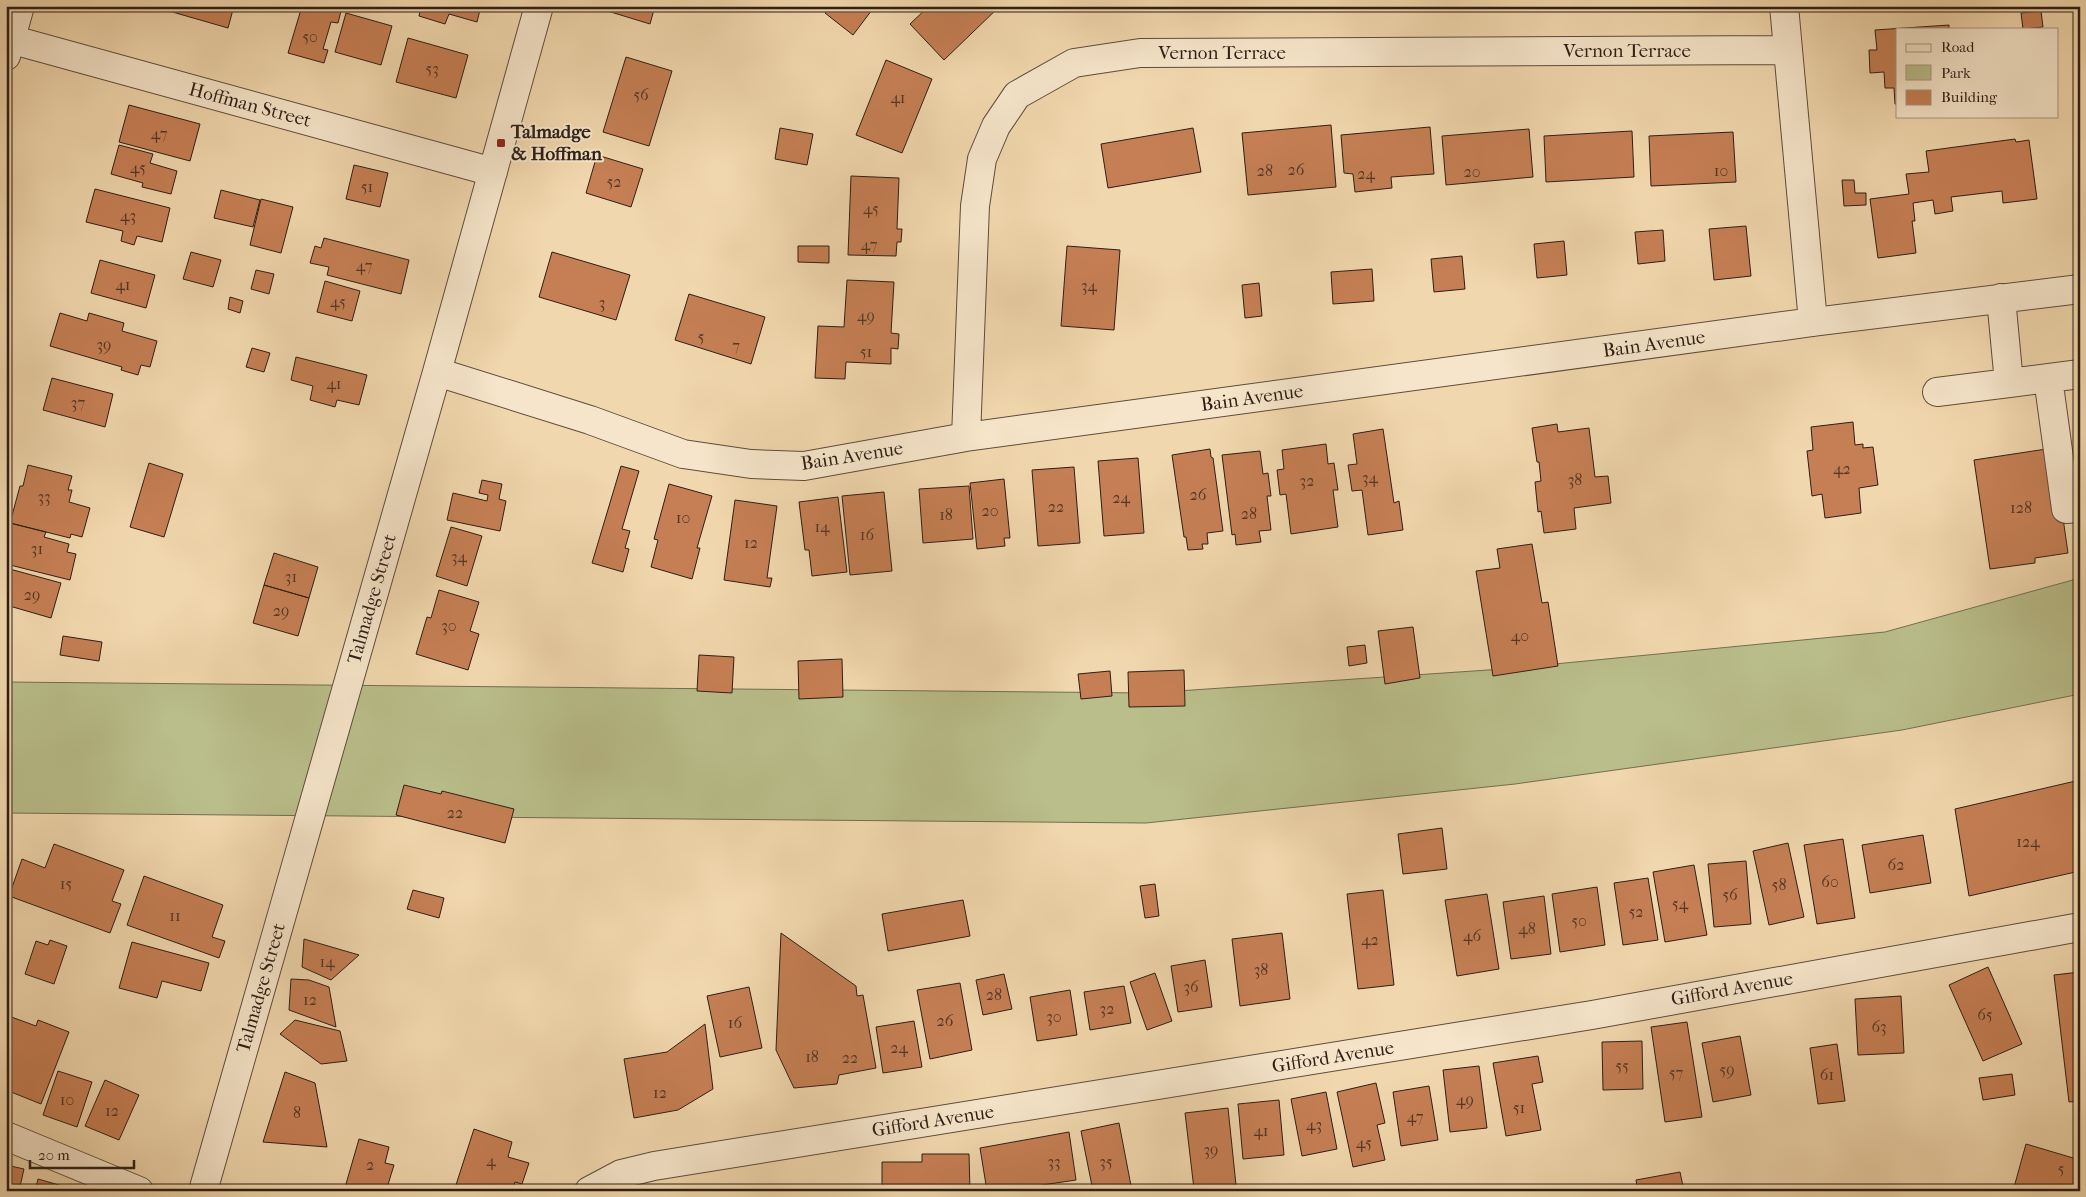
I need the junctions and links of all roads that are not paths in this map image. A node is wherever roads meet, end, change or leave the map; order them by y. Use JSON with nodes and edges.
{"nodes":[{"id":1,"x":20,"y":6,"type":"edge"},
{"id":2,"x":539,"y":6,"type":"edge"},
{"id":3,"x":1784,"y":6,"type":"edge"},
{"id":4,"x":8,"y":44,"type":"edge"},
{"id":5,"x":1788,"y":50,"type":"junction"},
{"id":6,"x":493,"y":172,"type":"junction"},
{"id":7,"x":2080,"y":289,"type":"edge"},
{"id":8,"x":2001,"y":298,"type":"junction"},
{"id":9,"x":1813,"y":322,"type":"junction"},
{"id":10,"x":437,"y":372,"type":"junction"},
{"id":11,"x":2080,"y":374,"type":"edge"},
{"id":12,"x":2048,"y":378,"type":"junction"},
{"id":13,"x":2010,"y":383,"type":"junction"},
{"id":14,"x":1937,"y":392,"type":"dead end"},
{"id":15,"x":966,"y":437,"type":"junction"},
{"id":16,"x":2080,"y":508,"type":"edge"},
{"id":17,"x":2080,"y":927,"type":"edge"},
{"id":18,"x":6,"y":1136,"type":"edge"},
{"id":19,"x":139,"y":1191,"type":"edge"},
{"id":20,"x":203,"y":1191,"type":"edge"},
{"id":21,"x":589,"y":1191,"type":"edge"}],
"edges":[{"from":1,"to":4,"type":"street"},
{"from":2,"to":6,"type":"street","name":"Talmadge Street"},
{"from":3,"to":5,"type":"street"},
{"from":4,"to":6,"type":"street","name":"Hoffman Street"},
{"from":5,"to":9,"type":"street"},
{"from":5,"to":15,"type":"street","name":"Vernon Terrace"},
{"from":6,"to":10,"type":"street","name":"Talmadge Street"},
{"from":7,"to":8,"type":"street","name":"Bain Avenue"},
{"from":8,"to":9,"type":"street","name":"Bain Avenue"},
{"from":8,"to":13,"type":"street"},
{"from":9,"to":15,"type":"street","name":"Bain Avenue"},
{"from":10,"to":15,"type":"street","name":"Bain Avenue"},
{"from":10,"to":20,"type":"street","name":"Talmadge Street"},
{"from":11,"to":12,"type":"street"},
{"from":12,"to":13,"type":"street"},
{"from":12,"to":16,"type":"street"},
{"from":13,"to":14,"type":"street"},
{"from":17,"to":21,"type":"street","name":"Gifford Avenue"},
{"from":18,"to":19,"type":"street"}]}
